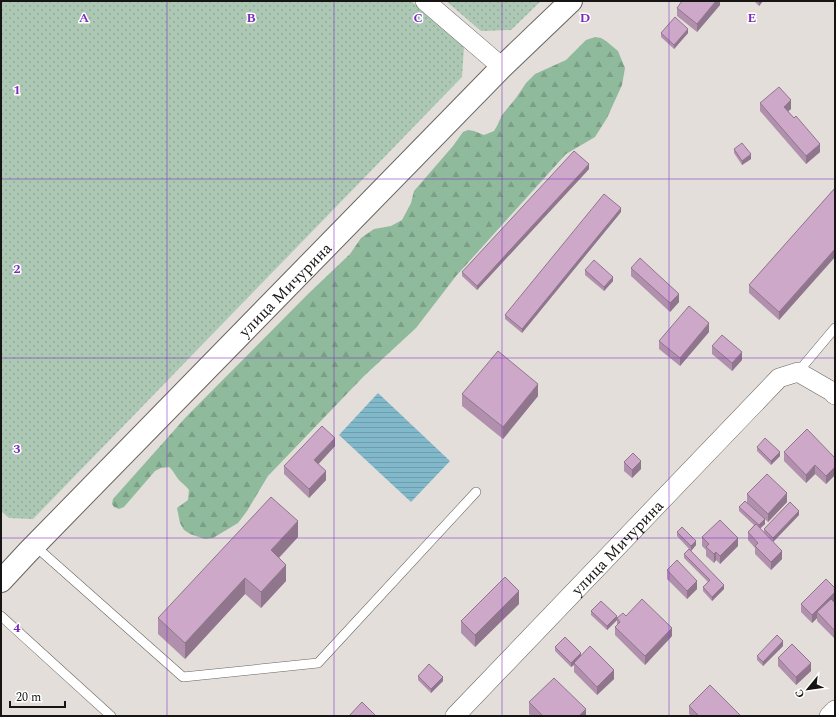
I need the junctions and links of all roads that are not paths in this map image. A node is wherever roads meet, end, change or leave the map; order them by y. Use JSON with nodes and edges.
{"nodes":[{"id":1,"x":425,"y":1,"type":"edge"},
{"id":2,"x":571,"y":1,"type":"edge"},
{"id":3,"x":502,"y":67,"type":"junction"},
{"id":4,"x":835,"y":328,"type":"edge"},
{"id":5,"x":798,"y":372,"type":"junction"},
{"id":6,"x":835,"y":395,"type":"edge"},
{"id":7,"x":476,"y":492,"type":"dead end"},
{"id":8,"x":34,"y":545,"type":"junction"},
{"id":9,"x":1,"y":581,"type":"edge"},
{"id":10,"x":1,"y":616,"type":"edge"},
{"id":11,"x":835,"y":710,"type":"edge"},
{"id":12,"x":111,"y":716,"type":"edge"},
{"id":13,"x":455,"y":716,"type":"edge"},
{"id":14,"x":828,"y":716,"type":"edge"}],
"edges":[{"from":1,"to":3,"type":"street"},
{"from":2,"to":3,"type":"street","name":"улица Мичурина"},
{"from":3,"to":8,"type":"street","name":"улица Мичурина"},
{"from":4,"to":5,"type":"lane"},
{"from":5,"to":6,"type":"street"},
{"from":5,"to":13,"type":"street","name":"улица Мичурина"},
{"from":7,"to":8,"type":"lane"},
{"from":8,"to":9,"type":"street","name":"улица Мичурина"},
{"from":10,"to":12,"type":"lane"},
{"from":11,"to":14,"type":"street"}]}
